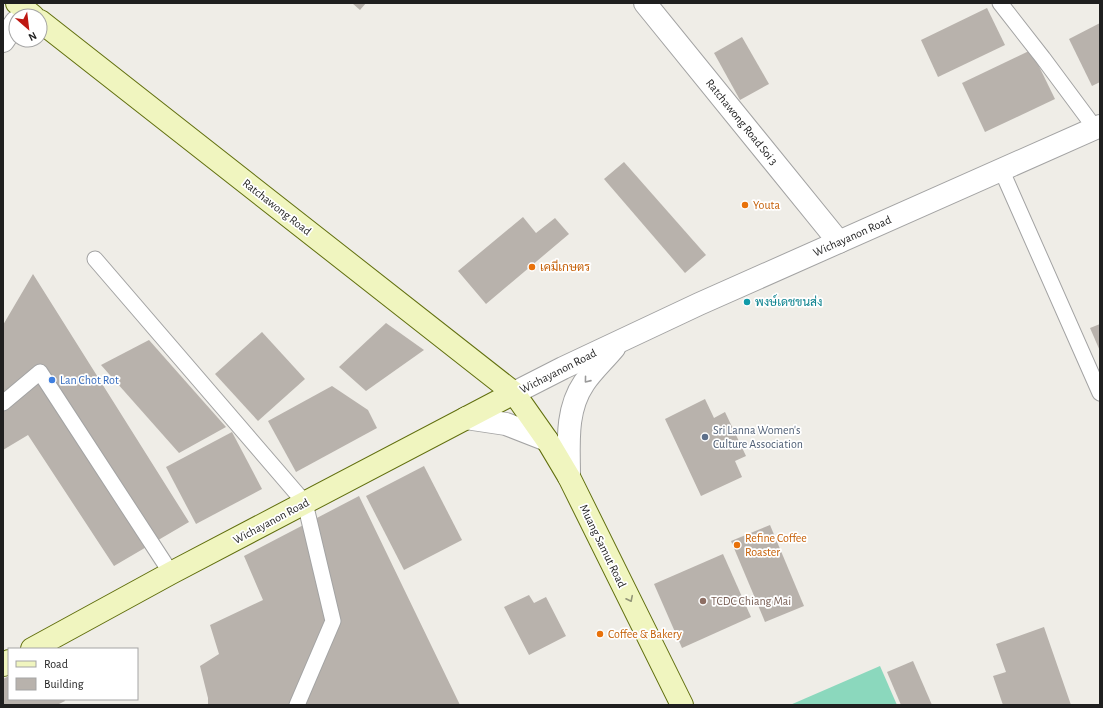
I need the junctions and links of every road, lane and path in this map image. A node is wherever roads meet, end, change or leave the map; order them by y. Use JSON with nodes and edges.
{"nodes":[{"id":1,"x":645,"y":3,"type":"edge"},
{"id":2,"x":1000,"y":3,"type":"edge"},
{"id":3,"x":48,"y":33,"type":"edge"},
{"id":4,"x":1098,"y":127,"type":"edge"},
{"id":5,"x":1001,"y":169,"type":"junction"},
{"id":6,"x":838,"y":242,"type":"junction"},
{"id":7,"x":94,"y":259,"type":"dead end"},
{"id":8,"x":622,"y":340,"type":"junction"},
{"id":9,"x":514,"y":393,"type":"junction"},
{"id":10,"x":1100,"y":393,"type":"edge"},
{"id":11,"x":3,"y":403,"type":"edge"},
{"id":12,"x":466,"y":418,"type":"junction"},
{"id":13,"x":547,"y":440,"type":"junction"},
{"id":14,"x":569,"y":477,"type":"junction"},
{"id":15,"x":305,"y":503,"type":"junction"},
{"id":16,"x":171,"y":573,"type":"junction"},
{"id":17,"x":34,"y":648,"type":"edge"},
{"id":18,"x":297,"y":705,"type":"edge"},
{"id":19,"x":682,"y":705,"type":"edge"}],
"edges":[{"from":1,"to":6,"type":"street","name":"Ratchawong Road Soi 3"},
{"from":2,"to":4,"type":"lane"},
{"from":3,"to":9,"type":"street","name":"Ratchawong Road"},
{"from":4,"to":5,"type":"street","name":"Wichayanon Road"},
{"from":5,"to":6,"type":"street","name":"Wichayanon Road"},
{"from":5,"to":10,"type":"lane"},
{"from":6,"to":8,"type":"street","name":"Wichayanon Road"},
{"from":7,"to":15,"type":"lane"},
{"from":8,"to":9,"type":"street","name":"Wichayanon Road"},
{"from":8,"to":14,"type":"street","one_way":true},
{"from":9,"to":12,"type":"street","name":"Wichayanon Road"},
{"from":9,"to":13,"type":"street","name":"Muang Samut Road"},
{"from":11,"to":16,"type":"lane"},
{"from":12,"to":13,"type":"street"},
{"from":12,"to":15,"type":"street","name":"Wichayanon Road"},
{"from":13,"to":14,"type":"street","name":"Muang Samut Road"},
{"from":14,"to":19,"type":"street","name":"Muang Samut Road","one_way":true},
{"from":15,"to":16,"type":"street","name":"Wichayanon Road"},
{"from":15,"to":18,"type":"lane"},
{"from":16,"to":17,"type":"street","name":"Wichayanon Road"}]}
